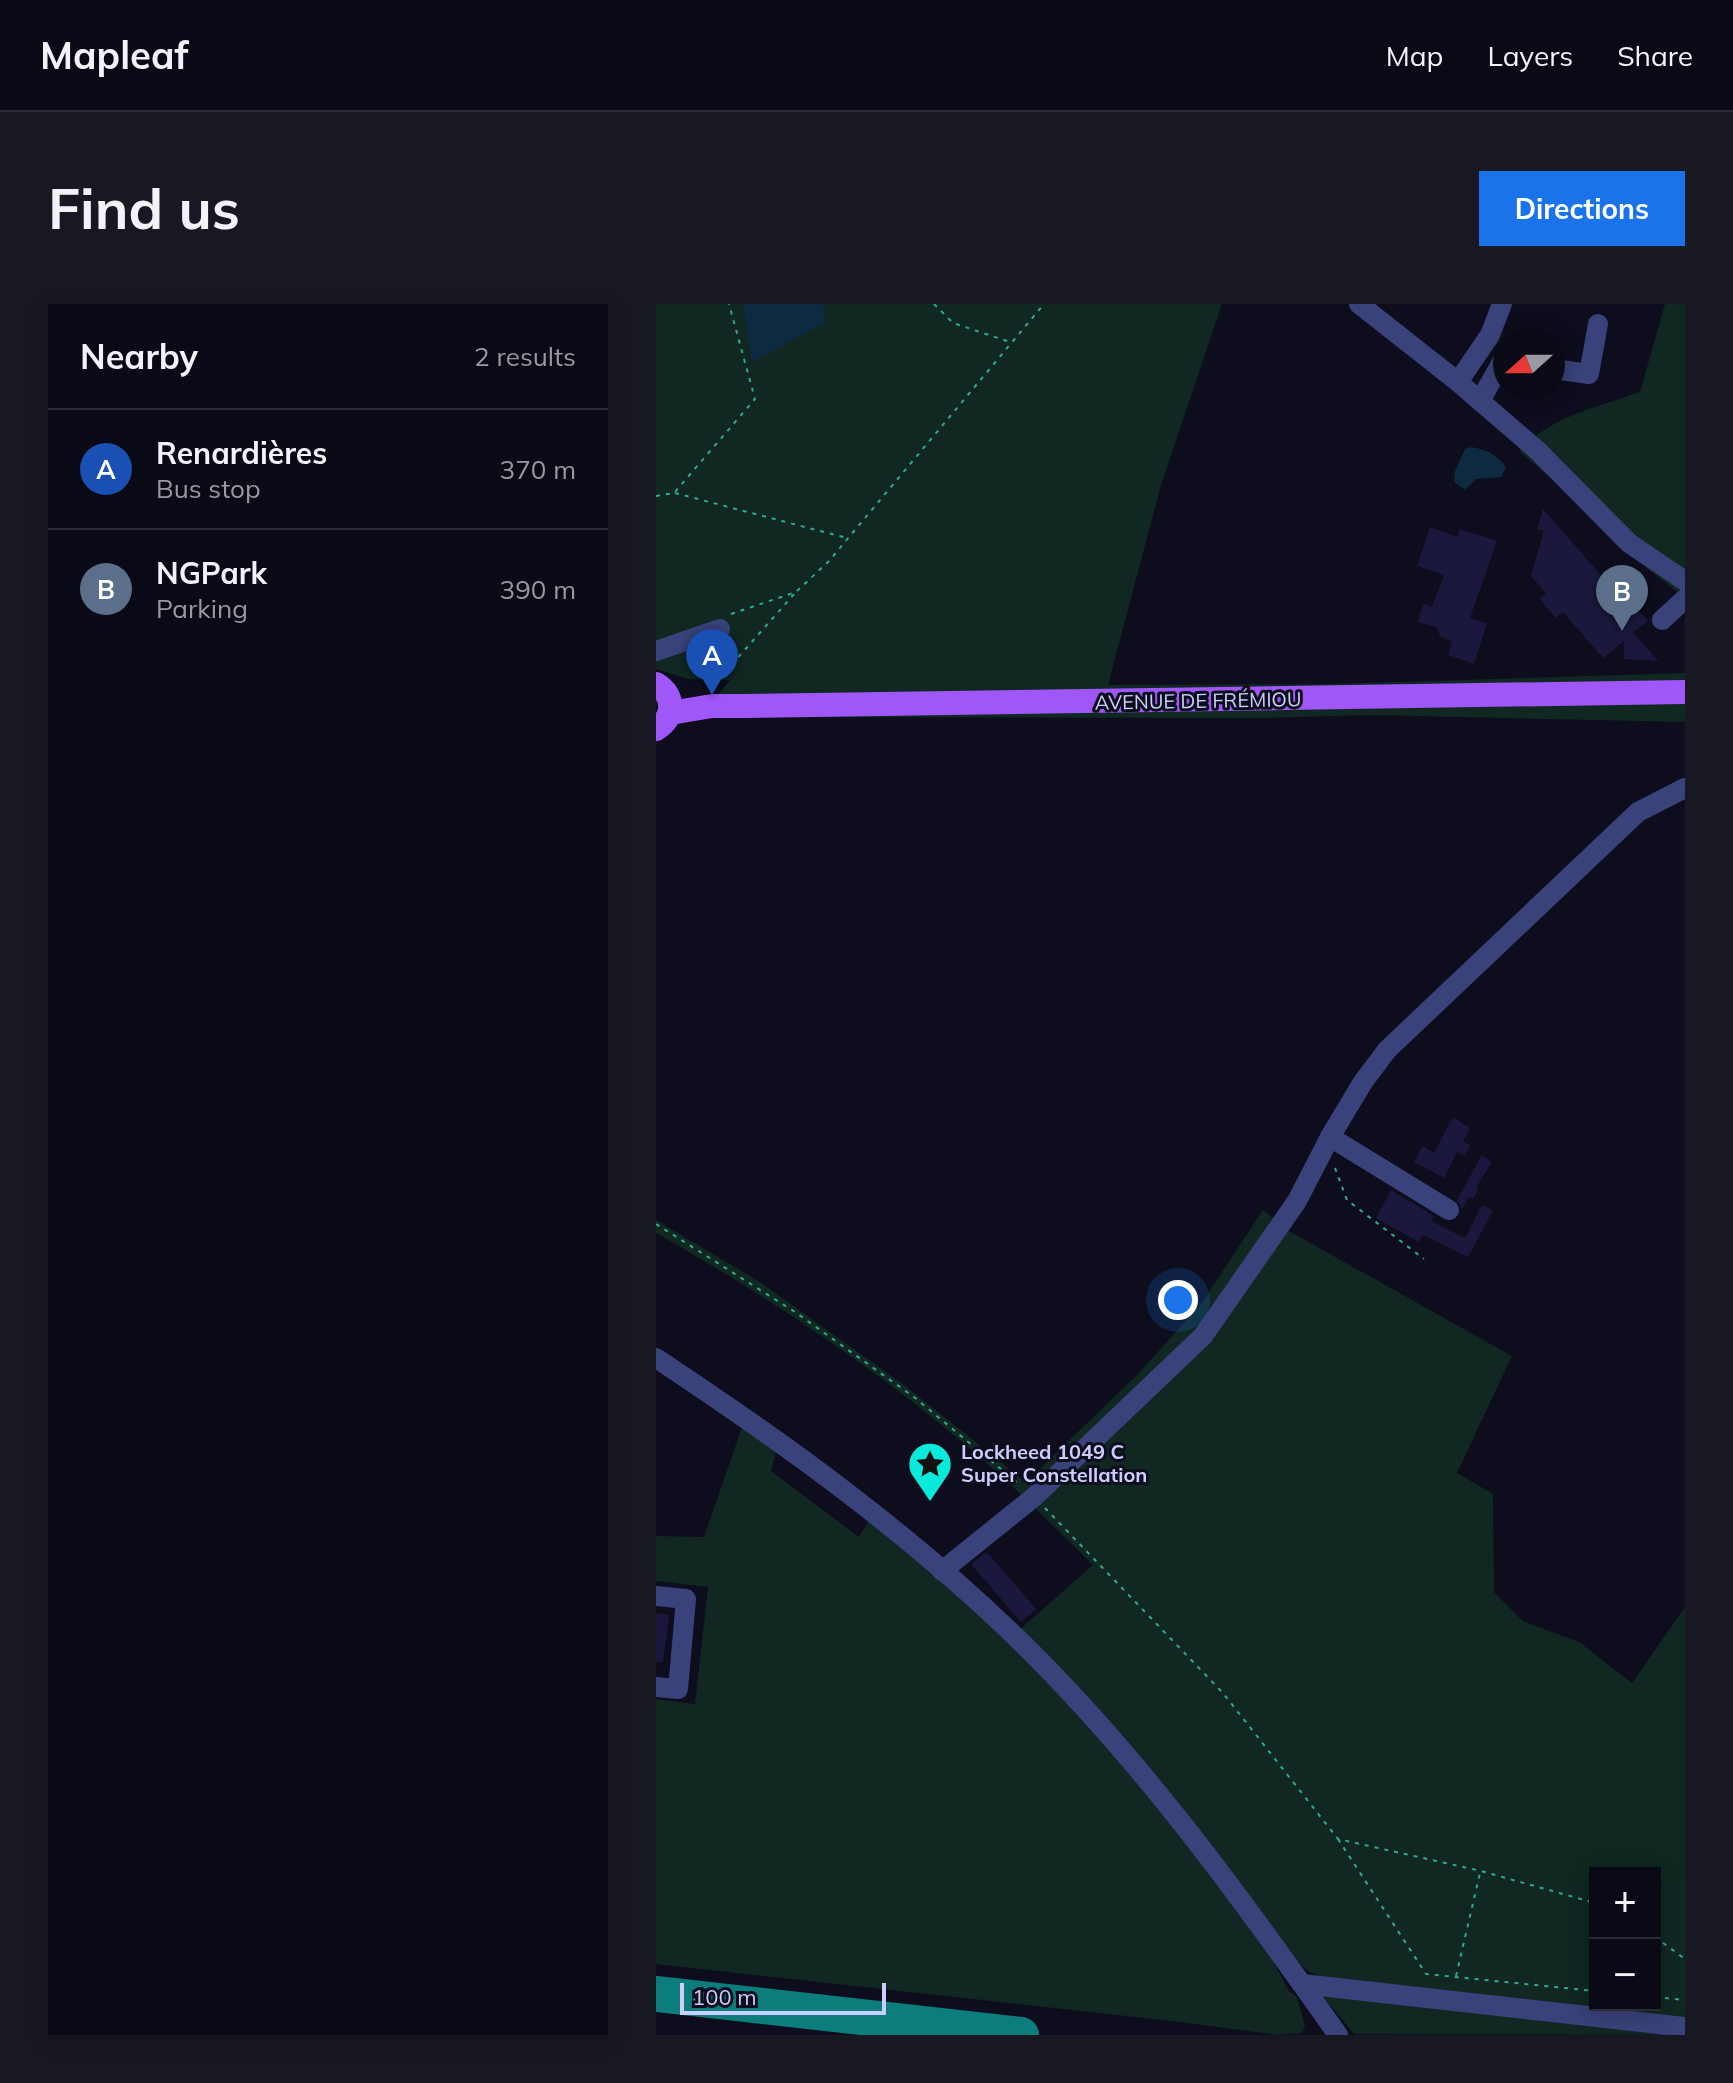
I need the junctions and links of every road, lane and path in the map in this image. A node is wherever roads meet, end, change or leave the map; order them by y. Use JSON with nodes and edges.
{"nodes":[{"id":1,"x":729,"y":304,"type":"edge"},
{"id":2,"x":934,"y":304,"type":"edge"},
{"id":3,"x":1044,"y":304,"type":"edge"},
{"id":4,"x":1359,"y":304,"type":"edge"},
{"id":5,"x":1502,"y":304,"type":"edge"},
{"id":6,"x":1598,"y":324,"type":"dead end"},
{"id":7,"x":1012,"y":343,"type":"junction"},
{"id":8,"x":1565,"y":371,"type":"edge"},
{"id":9,"x":1493,"y":378,"type":"edge"},
{"id":10,"x":1458,"y":382,"type":"junction"},
{"id":11,"x":1480,"y":401,"type":"junction"},
{"id":12,"x":674,"y":493,"type":"junction"},
{"id":13,"x":656,"y":496,"type":"edge"},
{"id":14,"x":848,"y":538,"type":"junction"},
{"id":15,"x":1685,"y":581,"type":"edge"},
{"id":16,"x":796,"y":592,"type":"junction"},
{"id":17,"x":1685,"y":599,"type":"edge"},
{"id":18,"x":1662,"y":620,"type":"dead end"},
{"id":19,"x":720,"y":629,"type":"joint"},
{"id":20,"x":656,"y":651,"type":"edge"},
{"id":21,"x":1685,"y":692,"type":"edge"},
{"id":22,"x":709,"y":699,"type":"junction"},
{"id":23,"x":661,"y":715,"type":"edge"},
{"id":24,"x":1685,"y":788,"type":"edge"},
{"id":25,"x":1330,"y":1137,"type":"junction"},
{"id":26,"x":1334,"y":1167,"type":"dead end"},
{"id":27,"x":1449,"y":1210,"type":"dead end"},
{"id":28,"x":656,"y":1224,"type":"edge"},
{"id":29,"x":1424,"y":1259,"type":"dead end"},
{"id":30,"x":656,"y":1358,"type":"edge"},
{"id":31,"x":1034,"y":1497,"type":"junction"},
{"id":32,"x":942,"y":1571,"type":"junction"},
{"id":33,"x":656,"y":1596,"type":"edge"},
{"id":34,"x":656,"y":1687,"type":"edge"},
{"id":35,"x":1338,"y":1839,"type":"junction"},
{"id":36,"x":1481,"y":1871,"type":"junction"},
{"id":37,"x":1589,"y":1901,"type":"edge"},
{"id":38,"x":1658,"y":1939,"type":"edge"},
{"id":39,"x":1685,"y":1959,"type":"edge"},
{"id":40,"x":1456,"y":1977,"type":"junction"},
{"id":41,"x":1302,"y":1984,"type":"junction"},
{"id":42,"x":1589,"y":1990,"type":"edge"},
{"id":43,"x":1661,"y":1998,"type":"edge"},
{"id":44,"x":1685,"y":2000,"type":"edge"},
{"id":45,"x":1685,"y":2027,"type":"edge"},
{"id":46,"x":1338,"y":2035,"type":"edge"}],
"edges":[{"from":1,"to":12,"type":"path"},
{"from":2,"to":7,"type":"path"},
{"from":3,"to":7,"type":"path"},
{"from":4,"to":10,"type":"street"},
{"from":5,"to":10,"type":"street"},
{"from":6,"to":8,"type":"street"},
{"from":7,"to":14,"type":"path"},
{"from":9,"to":11,"type":"street"},
{"from":10,"to":11,"type":"street"},
{"from":11,"to":15,"type":"street"},
{"from":12,"to":13,"type":"path"},
{"from":12,"to":14,"type":"path"},
{"from":14,"to":16,"type":"path"},
{"from":16,"to":19,"type":"path"},
{"from":16,"to":22,"type":"path"},
{"from":17,"to":18,"type":"street"},
{"from":19,"to":20,"type":"street"},
{"from":21,"to":22,"type":"main road","name":"AVENUE DE FRÉMIOU"},
{"from":22,"to":23,"type":"main road","name":"AVENUE DE FRÉMIOU"},
{"from":24,"to":25,"type":"street"},
{"from":25,"to":27,"type":"street"},
{"from":25,"to":31,"type":"street"},
{"from":26,"to":29,"type":"path"},
{"from":28,"to":31,"type":"path"},
{"from":30,"to":32,"type":"street"},
{"from":31,"to":32,"type":"street"},
{"from":31,"to":35,"type":"path"},
{"from":32,"to":41,"type":"street"},
{"from":33,"to":34,"type":"street"},
{"from":35,"to":36,"type":"path"},
{"from":35,"to":40,"type":"path"},
{"from":36,"to":37,"type":"path"},
{"from":36,"to":40,"type":"path"},
{"from":38,"to":39,"type":"path"},
{"from":40,"to":42,"type":"path"},
{"from":41,"to":45,"type":"street"},
{"from":41,"to":46,"type":"street"},
{"from":43,"to":44,"type":"path"}]}
